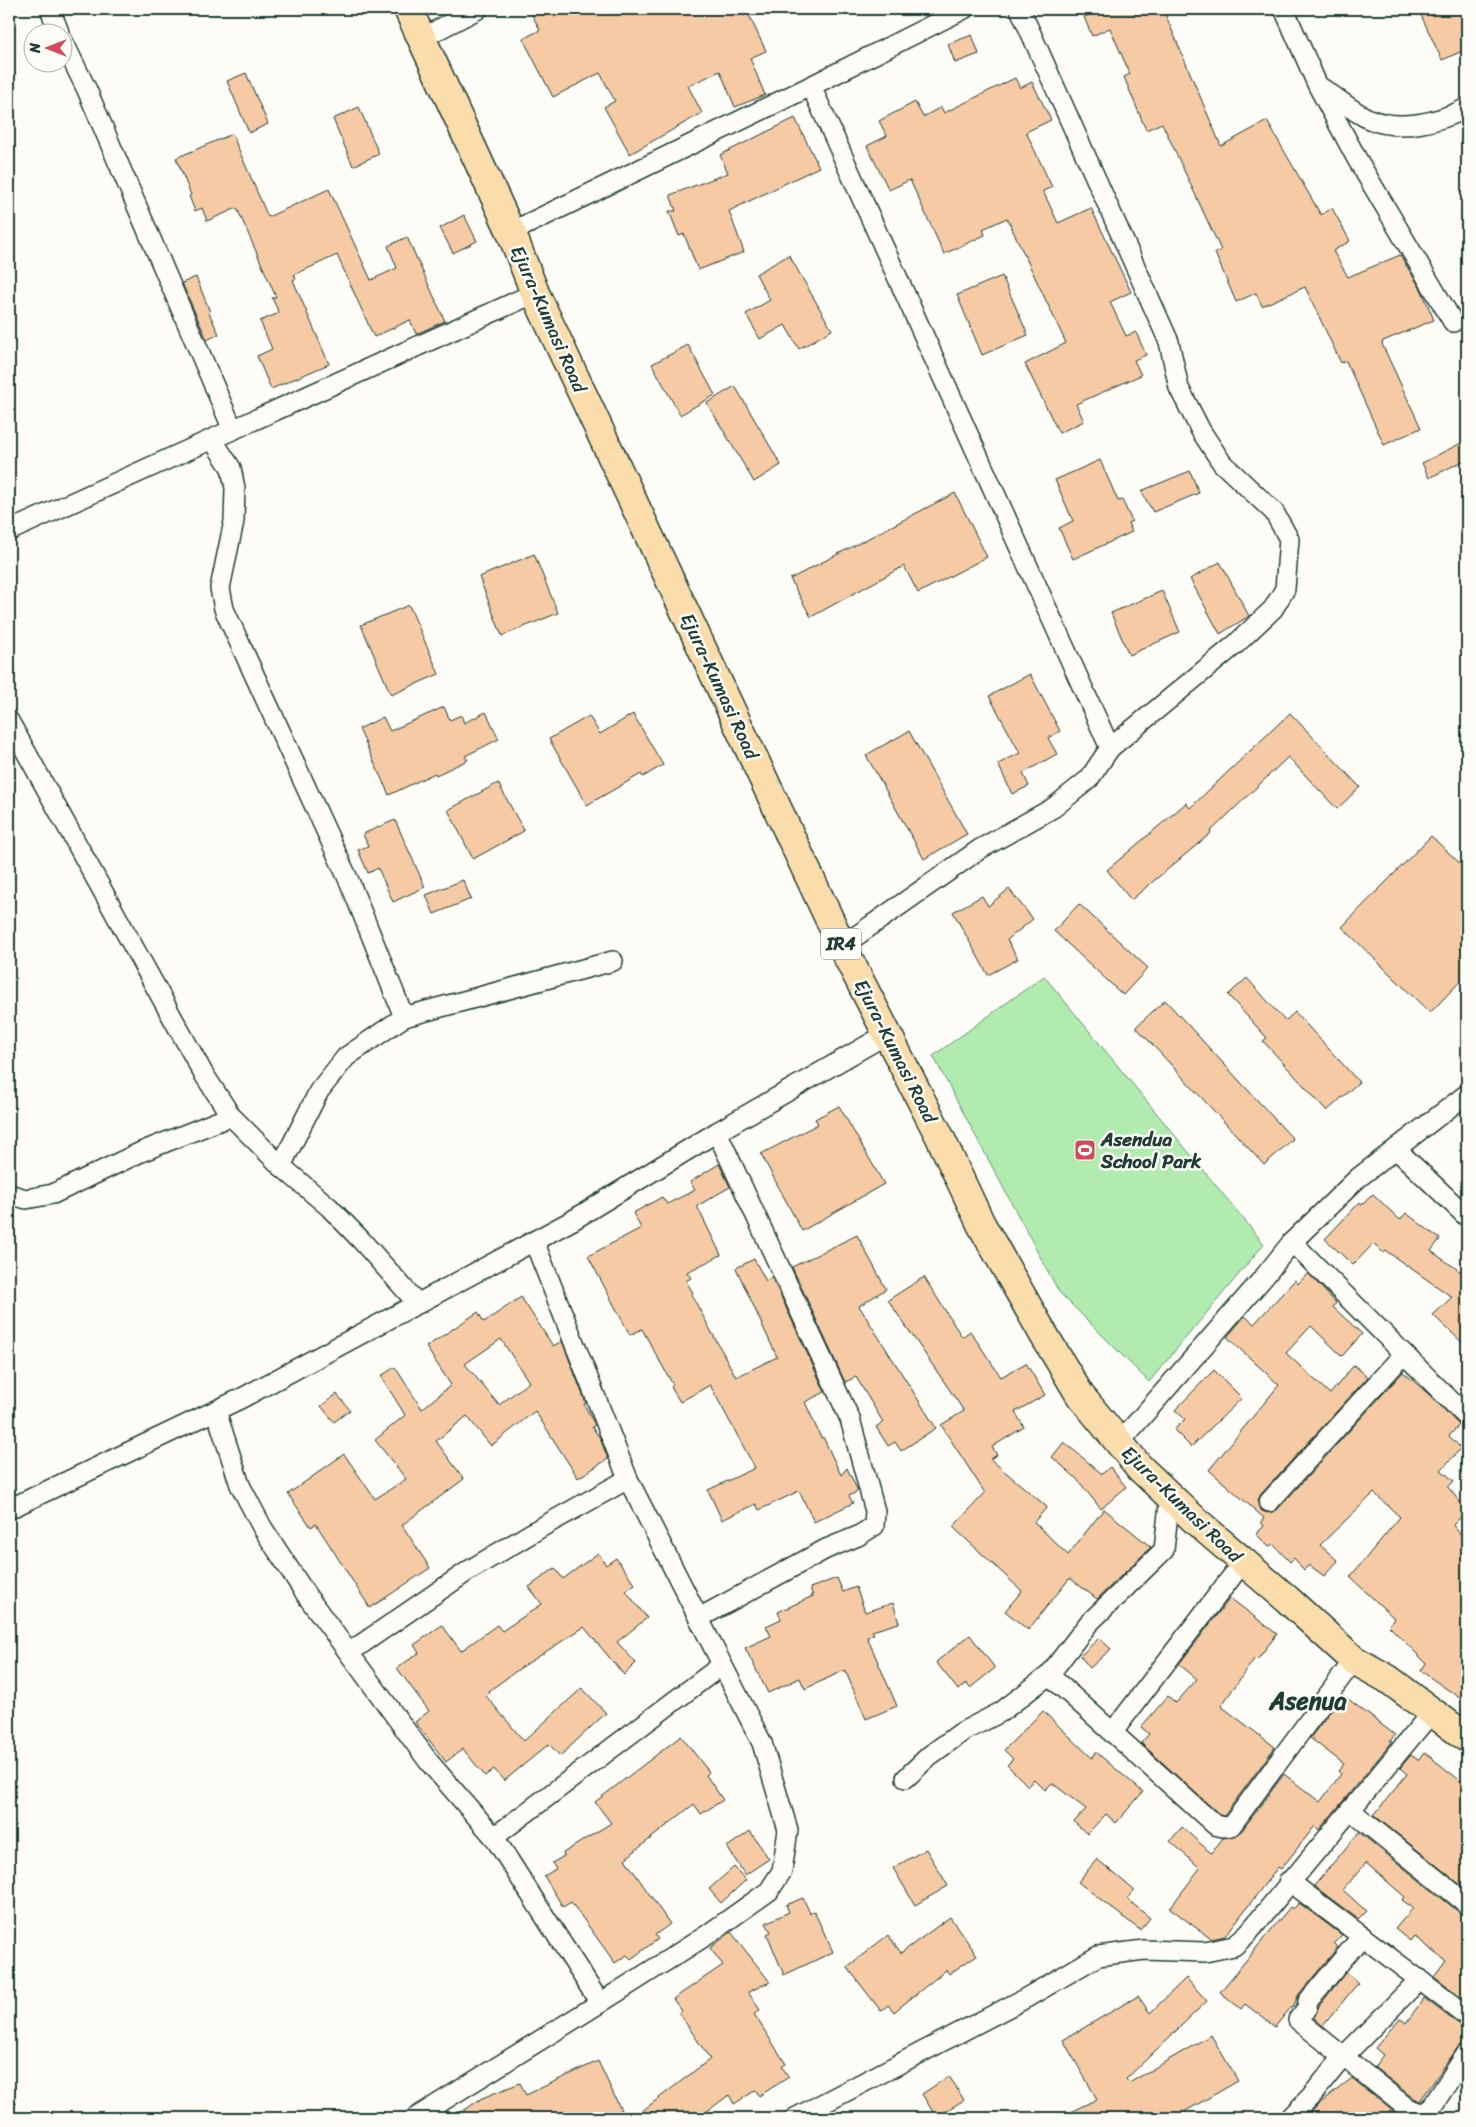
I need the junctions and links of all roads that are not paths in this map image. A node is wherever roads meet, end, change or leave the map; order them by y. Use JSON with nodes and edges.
{"nodes":[{"id":1,"x":50,"y":9,"type":"edge"},
{"id":2,"x":408,"y":9,"type":"edge"},
{"id":3,"x":478,"y":9,"type":"edge"},
{"id":4,"x":964,"y":9,"type":"edge"},
{"id":5,"x":1020,"y":9,"type":"edge"},
{"id":6,"x":1284,"y":9,"type":"edge"},
{"id":7,"x":55,"y":22,"type":"edge"},
{"id":8,"x":422,"y":38,"type":"junction"},
{"id":9,"x":72,"y":59,"type":"edge"},
{"id":10,"x":1317,"y":84,"type":"junction"},
{"id":11,"x":811,"y":86,"type":"junction"},
{"id":12,"x":1467,"y":108,"type":"edge"},
{"id":13,"x":510,"y":232,"type":"junction"},
{"id":14,"x":535,"y":293,"type":"junction"},
{"id":15,"x":1453,"y":322,"type":"dead end"},
{"id":16,"x":233,"y":430,"type":"junction"},
{"id":17,"x":212,"y":439,"type":"junction"},
{"id":18,"x":9,"y":531,"type":"edge"},
{"id":19,"x":9,"y":721,"type":"edge"},
{"id":20,"x":1110,"y":748,"type":"junction"},
{"id":21,"x":842,"y":946,"type":"junction"},
{"id":22,"x":613,"y":961,"type":"dead end"},
{"id":23,"x":404,"y":1017,"type":"junction"},
{"id":24,"x":887,"y":1034,"type":"junction"},
{"id":25,"x":1467,"y":1094,"type":"edge"},
{"id":26,"x":232,"y":1116,"type":"junction"},
{"id":27,"x":717,"y":1132,"type":"junction"},
{"id":28,"x":1396,"y":1148,"type":"junction"},
{"id":29,"x":281,"y":1166,"type":"junction"},
{"id":30,"x":9,"y":1194,"type":"edge"},
{"id":31,"x":1467,"y":1217,"type":"edge"},
{"id":32,"x":534,"y":1241,"type":"junction"},
{"id":33,"x":1292,"y":1242,"type":"junction"},
{"id":34,"x":418,"y":1304,"type":"junction"},
{"id":35,"x":1404,"y":1354,"type":"junction"},
{"id":36,"x":216,"y":1411,"type":"junction"},
{"id":37,"x":1467,"y":1417,"type":"edge"},
{"id":38,"x":1119,"y":1443,"type":"junction"},
{"id":39,"x":628,"y":1479,"type":"junction"},
{"id":40,"x":1170,"y":1495,"type":"junction"},
{"id":41,"x":1269,"y":1502,"type":"dead end"},
{"id":42,"x":9,"y":1508,"type":"edge"},
{"id":43,"x":1243,"y":1562,"type":"junction"},
{"id":44,"x":699,"y":1618,"type":"junction"},
{"id":45,"x":350,"y":1652,"type":"junction"},
{"id":46,"x":1354,"y":1660,"type":"junction"},
{"id":47,"x":722,"y":1665,"type":"junction"},
{"id":48,"x":1049,"y":1675,"type":"junction"},
{"id":49,"x":1432,"y":1712,"type":"junction"},
{"id":50,"x":1112,"y":1733,"type":"junction"},
{"id":51,"x":1467,"y":1738,"type":"edge"},
{"id":52,"x":906,"y":1778,"type":"dead end"},
{"id":53,"x":1350,"y":1810,"type":"junction"},
{"id":54,"x":494,"y":1837,"type":"junction"},
{"id":55,"x":1289,"y":1881,"type":"junction"},
{"id":56,"x":1467,"y":1904,"type":"edge"},
{"id":57,"x":1362,"y":1936,"type":"junction"},
{"id":58,"x":1420,"y":1979,"type":"junction"},
{"id":59,"x":600,"y":2003,"type":"junction"},
{"id":60,"x":1467,"y":2016,"type":"edge"},
{"id":61,"x":1467,"y":2053,"type":"edge"},
{"id":62,"x":1343,"y":2057,"type":"junction"},
{"id":63,"x":1461,"y":2076,"type":"edge"},
{"id":64,"x":415,"y":2118,"type":"edge"},
{"id":65,"x":795,"y":2118,"type":"edge"},
{"id":66,"x":1290,"y":2118,"type":"edge"}],
"edges":[{"from":1,"to":7,"type":"street"},
{"from":2,"to":8,"type":"main road","name":"Ejura-Kumasi Road","number":"IR4"},
{"from":3,"to":8,"type":"street"},
{"from":4,"to":11,"type":"street"},
{"from":5,"to":20,"type":"street"},
{"from":6,"to":10,"type":"street"},
{"from":8,"to":13,"type":"main road","name":"Ejura-Kumasi Road","number":"IR4"},
{"from":9,"to":16,"type":"street"},
{"from":10,"to":12,"type":"street"},
{"from":10,"to":15,"type":"street"},
{"from":11,"to":13,"type":"street"},
{"from":11,"to":20,"type":"street"},
{"from":13,"to":14,"type":"main road","name":"Ejura-Kumasi Road","number":"IR4"},
{"from":14,"to":16,"type":"street"},
{"from":14,"to":21,"type":"main road","name":"Ejura-Kumasi Road","number":"IR4"},
{"from":16,"to":17,"type":"street"},
{"from":17,"to":18,"type":"street"},
{"from":17,"to":23,"type":"street"},
{"from":19,"to":26,"type":"street"},
{"from":20,"to":21,"type":"street"},
{"from":21,"to":24,"type":"main road","name":"Ejura-Kumasi Road","number":"IR4"},
{"from":22,"to":23,"type":"street"},
{"from":23,"to":29,"type":"street"},
{"from":24,"to":27,"type":"street"},
{"from":24,"to":38,"type":"main road","name":"Ejura-Kumasi Road","number":"IR4"},
{"from":25,"to":28,"type":"street"},
{"from":26,"to":29,"type":"street"},
{"from":26,"to":30,"type":"street"},
{"from":27,"to":32,"type":"street"},
{"from":27,"to":44,"type":"street"},
{"from":28,"to":31,"type":"street"},
{"from":28,"to":33,"type":"street"},
{"from":29,"to":34,"type":"street"},
{"from":32,"to":34,"type":"street"},
{"from":32,"to":39,"type":"street"},
{"from":33,"to":35,"type":"street"},
{"from":33,"to":38,"type":"street"},
{"from":34,"to":36,"type":"street"},
{"from":35,"to":37,"type":"street"},
{"from":35,"to":41,"type":"street"},
{"from":36,"to":42,"type":"street"},
{"from":36,"to":45,"type":"street"},
{"from":38,"to":40,"type":"main road","name":"Ejura-Kumasi Road","number":"IR4"},
{"from":39,"to":44,"type":"street"},
{"from":39,"to":45,"type":"street"},
{"from":40,"to":43,"type":"main road","name":"Ejura-Kumasi Road","number":"IR4"},
{"from":40,"to":48,"type":"street"},
{"from":43,"to":46,"type":"main road","name":"Ejura-Kumasi Road","number":"IR4"},
{"from":43,"to":50,"type":"street"},
{"from":44,"to":47,"type":"street"},
{"from":45,"to":54,"type":"street"},
{"from":46,"to":49,"type":"main road","name":"Ejura-Kumasi Road","number":"IR4"},
{"from":46,"to":50,"type":"street"},
{"from":47,"to":54,"type":"street"},
{"from":47,"to":59,"type":"street"},
{"from":48,"to":50,"type":"street"},
{"from":48,"to":52,"type":"street"},
{"from":49,"to":51,"type":"main road","name":"Ejura-Kumasi Road","number":"IR4"},
{"from":49,"to":53,"type":"street"},
{"from":53,"to":55,"type":"street"},
{"from":53,"to":56,"type":"street"},
{"from":54,"to":59,"type":"street"},
{"from":55,"to":57,"type":"street"},
{"from":55,"to":65,"type":"street"},
{"from":57,"to":58,"type":"street"},
{"from":57,"to":62,"type":"street"},
{"from":58,"to":60,"type":"street"},
{"from":58,"to":62,"type":"street"},
{"from":59,"to":64,"type":"street"},
{"from":61,"to":63,"type":"street"},
{"from":62,"to":63,"type":"street"},
{"from":62,"to":66,"type":"street"}]}
